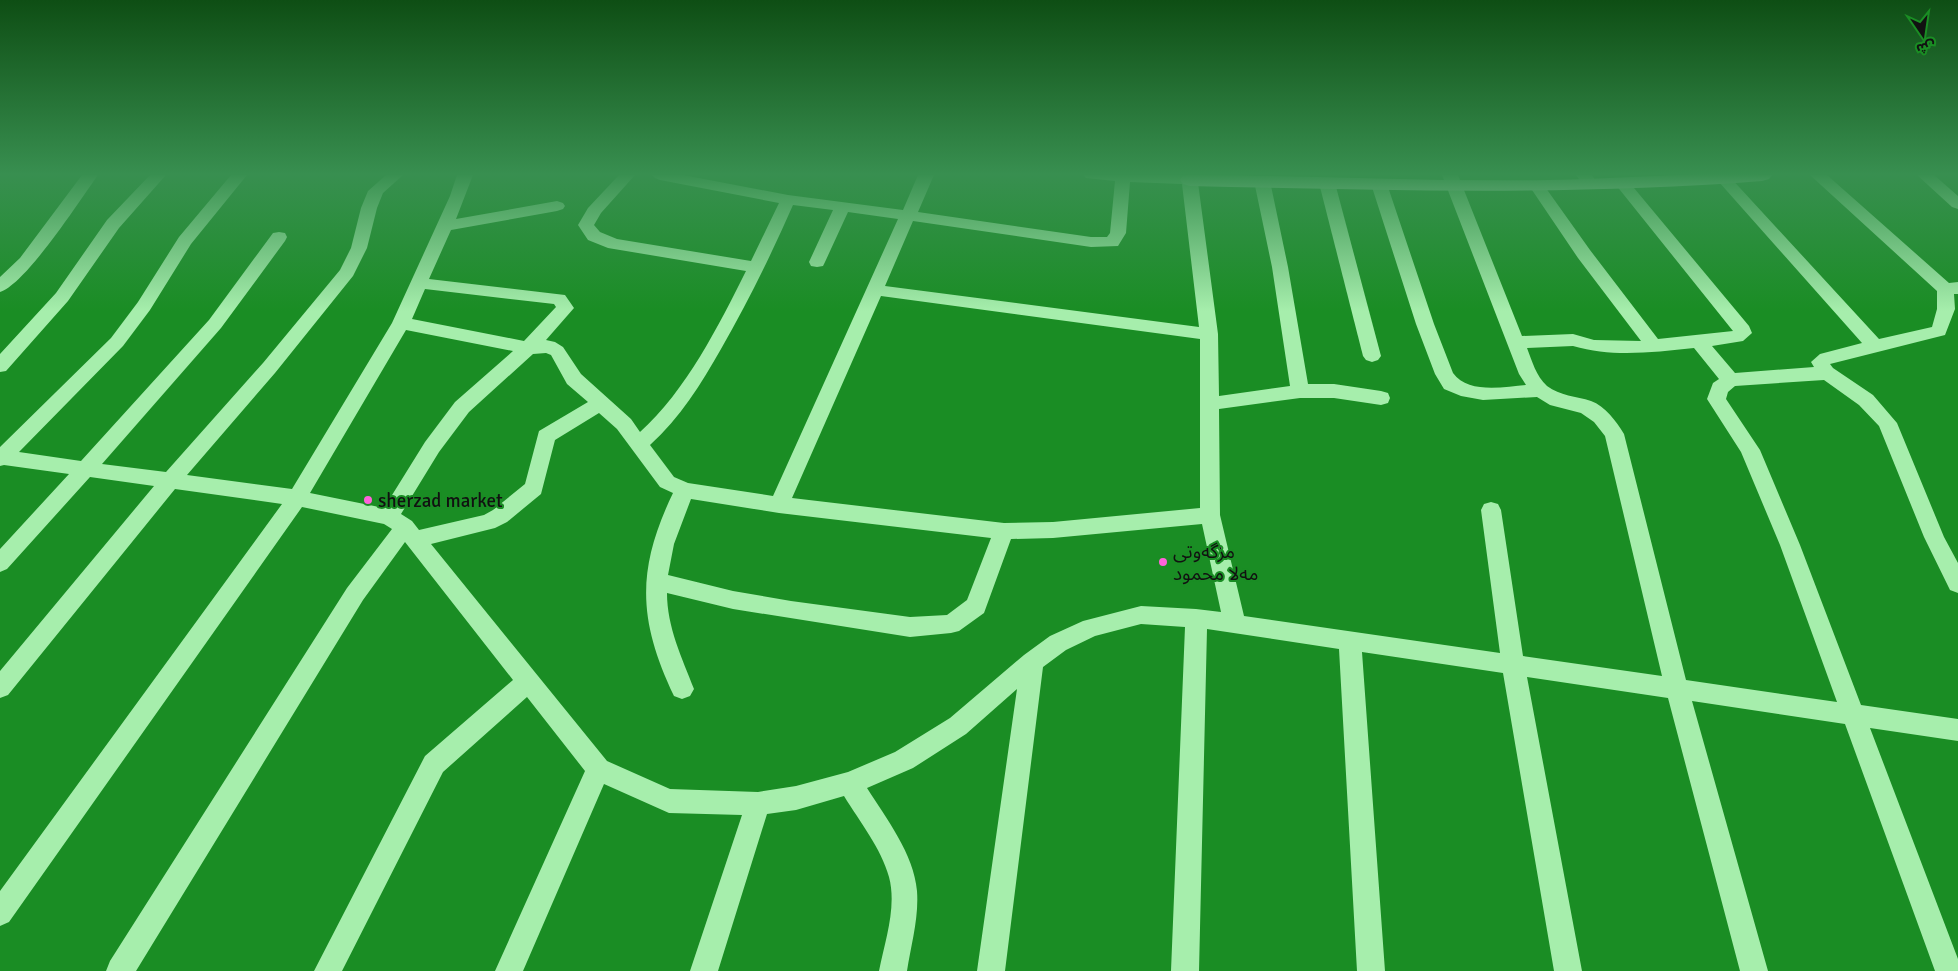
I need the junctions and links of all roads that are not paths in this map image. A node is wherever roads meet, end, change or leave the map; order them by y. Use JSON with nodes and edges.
{"nodes":[{"id":1,"x":57,"y":220,"type":"edge"},
{"id":2,"x":116,"y":220,"type":"edge"},
{"id":3,"x":202,"y":220,"type":"edge"},
{"id":4,"x":366,"y":220,"type":"edge"},
{"id":5,"x":447,"y":220,"type":"edge"},
{"id":6,"x":477,"y":220,"type":"edge"},
{"id":7,"x":589,"y":220,"type":"edge"},
{"id":8,"x":779,"y":220,"type":"edge"},
{"id":9,"x":836,"y":220,"type":"edge"},
{"id":10,"x":904,"y":220,"type":"edge"},
{"id":11,"x":942,"y":220,"type":"edge"},
{"id":12,"x":1119,"y":220,"type":"edge"},
{"id":13,"x":1195,"y":220,"type":"edge"},
{"id":14,"x":1270,"y":220,"type":"edge"},
{"id":15,"x":1327,"y":220,"type":"edge"},
{"id":16,"x":1391,"y":220,"type":"edge"},
{"id":17,"x":1468,"y":220,"type":"edge"},
{"id":18,"x":1561,"y":220,"type":"edge"},
{"id":19,"x":1653,"y":220,"type":"edge"},
{"id":20,"x":1752,"y":220,"type":"edge"},
{"id":21,"x":1871,"y":220,"type":"edge"},
{"id":22,"x":445,"y":226,"type":"junction"},
{"id":23,"x":279,"y":236,"type":"dead end"},
{"id":24,"x":817,"y":262,"type":"dead end"},
{"id":25,"x":758,"y":267,"type":"junction"},
{"id":26,"x":419,"y":283,"type":"junction"},
{"id":27,"x":0,"y":286,"type":"edge"},
{"id":28,"x":1952,"y":289,"type":"edge"},
{"id":29,"x":875,"y":290,"type":"junction"},
{"id":30,"x":1952,"y":310,"type":"edge"},
{"id":31,"x":402,"y":323,"type":"junction"},
{"id":32,"x":1209,"y":334,"type":"junction"},
{"id":33,"x":1698,"y":340,"type":"junction"},
{"id":34,"x":1516,"y":342,"type":"junction"},
{"id":35,"x":1654,"y":346,"type":"junction"},
{"id":36,"x":1876,"y":347,"type":"junction"},
{"id":37,"x":528,"y":348,"type":"junction"},
{"id":38,"x":1372,"y":356,"type":"dead end"},
{"id":39,"x":0,"y":366,"type":"edge"},
{"id":40,"x":1827,"y":373,"type":"junction"},
{"id":41,"x":1730,"y":380,"type":"junction"},
{"id":42,"x":1540,"y":390,"type":"junction"},
{"id":43,"x":1300,"y":391,"type":"junction"},
{"id":44,"x":1381,"y":398,"type":"dead end"},
{"id":45,"x":601,"y":404,"type":"junction"},
{"id":46,"x":1209,"y":404,"type":"junction"},
{"id":47,"x":639,"y":444,"type":"junction"},
{"id":48,"x":0,"y":458,"type":"edge"},
{"id":49,"x":86,"y":469,"type":"junction"},
{"id":50,"x":170,"y":481,"type":"junction"},
{"id":51,"x":685,"y":490,"type":"junction"},
{"id":52,"x":297,"y":498,"type":"junction"},
{"id":53,"x":779,"y":505,"type":"junction"},
{"id":54,"x":1490,"y":510,"type":"dead end"},
{"id":55,"x":1210,"y":515,"type":"junction"},
{"id":56,"x":403,"y":528,"type":"junction"},
{"id":57,"x":1004,"y":531,"type":"junction"},
{"id":58,"x":0,"y":563,"type":"edge"},
{"id":59,"x":658,"y":582,"type":"junction"},
{"id":60,"x":1958,"y":584,"type":"edge"},
{"id":61,"x":1196,"y":618,"type":"junction"},
{"id":62,"x":1236,"y":624,"type":"junction"},
{"id":63,"x":1350,"y":640,"type":"junction"},
{"id":64,"x":1032,"y":662,"type":"junction"},
{"id":65,"x":1513,"y":665,"type":"junction"},
{"id":66,"x":528,"y":682,"type":"junction"},
{"id":67,"x":0,"y":688,"type":"edge"},
{"id":68,"x":682,"y":689,"type":"dead end"},
{"id":69,"x":1678,"y":689,"type":"junction"},
{"id":70,"x":1852,"y":714,"type":"junction"},
{"id":71,"x":1958,"y":730,"type":"edge"},
{"id":72,"x":598,"y":769,"type":"junction"},
{"id":73,"x":850,"y":783,"type":"junction"},
{"id":74,"x":758,"y":804,"type":"junction"},
{"id":75,"x":0,"y":913,"type":"edge"},
{"id":76,"x":120,"y":971,"type":"edge"},
{"id":77,"x":328,"y":971,"type":"edge"},
{"id":78,"x":509,"y":971,"type":"edge"},
{"id":79,"x":704,"y":971,"type":"edge"},
{"id":80,"x":893,"y":971,"type":"edge"},
{"id":81,"x":991,"y":971,"type":"edge"},
{"id":82,"x":1185,"y":971,"type":"edge"},
{"id":83,"x":1371,"y":971,"type":"edge"},
{"id":84,"x":1568,"y":971,"type":"edge"},
{"id":85,"x":1754,"y":971,"type":"edge"},
{"id":86,"x":1949,"y":971,"type":"edge"}],
"edges":[{"from":1,"to":27,"type":"street"},
{"from":2,"to":39,"type":"street"},
{"from":3,"to":48,"type":"street"},
{"from":4,"to":50,"type":"street"},
{"from":5,"to":22,"type":"street"},
{"from":6,"to":22,"type":"street"},
{"from":7,"to":25,"type":"street"},
{"from":8,"to":25,"type":"street"},
{"from":9,"to":24,"type":"street"},
{"from":10,"to":29,"type":"street"},
{"from":11,"to":12,"type":"street"},
{"from":13,"to":32,"type":"street"},
{"from":14,"to":43,"type":"street"},
{"from":15,"to":38,"type":"street"},
{"from":16,"to":42,"type":"street"},
{"from":17,"to":34,"type":"street"},
{"from":18,"to":35,"type":"street"},
{"from":19,"to":33,"type":"street"},
{"from":20,"to":36,"type":"street"},
{"from":21,"to":28,"type":"street"},
{"from":22,"to":26,"type":"street"},
{"from":23,"to":49,"type":"street"},
{"from":25,"to":47,"type":"street"},
{"from":26,"to":31,"type":"street"},
{"from":26,"to":37,"type":"street"},
{"from":28,"to":30,"type":"street"},
{"from":29,"to":32,"type":"street"},
{"from":29,"to":53,"type":"street"},
{"from":30,"to":36,"type":"street"},
{"from":31,"to":37,"type":"street"},
{"from":31,"to":52,"type":"street"},
{"from":32,"to":46,"type":"street"},
{"from":33,"to":35,"type":"street"},
{"from":33,"to":41,"type":"street"},
{"from":34,"to":35,"type":"street"},
{"from":34,"to":42,"type":"street"},
{"from":36,"to":40,"type":"street"},
{"from":37,"to":45,"type":"street"},
{"from":37,"to":56,"type":"street"},
{"from":40,"to":41,"type":"street"},
{"from":40,"to":60,"type":"street"},
{"from":41,"to":70,"type":"street"},
{"from":42,"to":69,"type":"street"},
{"from":43,"to":44,"type":"street"},
{"from":43,"to":46,"type":"street"},
{"from":45,"to":47,"type":"street"},
{"from":45,"to":56,"type":"street"},
{"from":46,"to":55,"type":"street"},
{"from":47,"to":51,"type":"street"},
{"from":48,"to":49,"type":"street"},
{"from":49,"to":50,"type":"street"},
{"from":49,"to":58,"type":"street"},
{"from":50,"to":52,"type":"street"},
{"from":50,"to":67,"type":"street"},
{"from":51,"to":53,"type":"street"},
{"from":51,"to":59,"type":"street"},
{"from":52,"to":56,"type":"street"},
{"from":52,"to":75,"type":"street"},
{"from":53,"to":57,"type":"street"},
{"from":54,"to":65,"type":"street"},
{"from":55,"to":57,"type":"street"},
{"from":55,"to":62,"type":"street"},
{"from":56,"to":66,"type":"street"},
{"from":56,"to":76,"type":"street"},
{"from":57,"to":59,"type":"street"},
{"from":59,"to":68,"type":"street"},
{"from":61,"to":62,"type":"street"},
{"from":61,"to":64,"type":"street"},
{"from":61,"to":82,"type":"street"},
{"from":62,"to":63,"type":"street"},
{"from":63,"to":65,"type":"street"},
{"from":63,"to":83,"type":"street"},
{"from":64,"to":73,"type":"street"},
{"from":64,"to":81,"type":"street"},
{"from":65,"to":69,"type":"street"},
{"from":65,"to":84,"type":"street"},
{"from":66,"to":72,"type":"street"},
{"from":66,"to":77,"type":"street"},
{"from":69,"to":70,"type":"street"},
{"from":69,"to":85,"type":"street"},
{"from":70,"to":71,"type":"street"},
{"from":70,"to":86,"type":"street"},
{"from":72,"to":74,"type":"street"},
{"from":72,"to":78,"type":"street"},
{"from":73,"to":74,"type":"street"},
{"from":73,"to":80,"type":"street"},
{"from":74,"to":79,"type":"street"}]}
